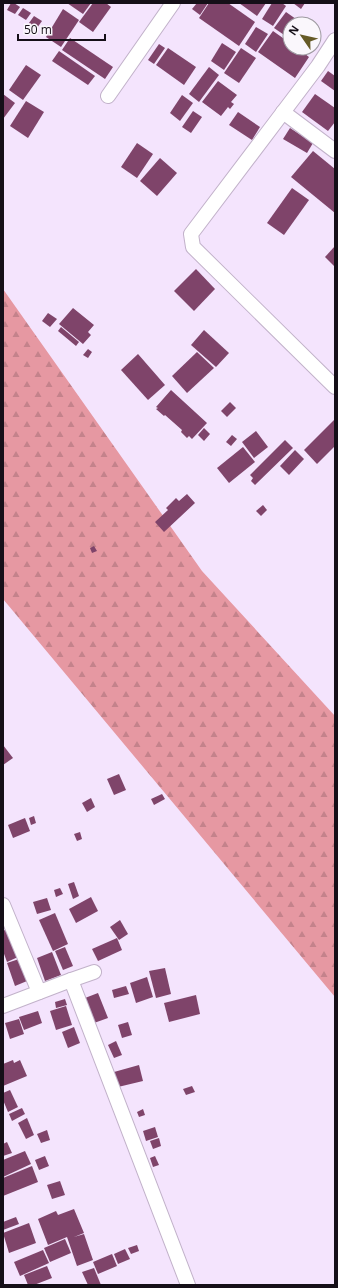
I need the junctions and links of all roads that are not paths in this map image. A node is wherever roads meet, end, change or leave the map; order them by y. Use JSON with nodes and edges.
{"nodes":[{"id":1,"x":173,"y":3,"type":"edge"},
{"id":2,"x":335,"y":40,"type":"edge"},
{"id":3,"x":108,"y":96,"type":"dead end"},
{"id":4,"x":283,"y":112,"type":"junction"},
{"id":5,"x":335,"y":151,"type":"edge"},
{"id":6,"x":335,"y":387,"type":"edge"},
{"id":7,"x":3,"y":905,"type":"edge"},
{"id":8,"x":94,"y":972,"type":"dead end"},
{"id":9,"x":71,"y":980,"type":"junction"},
{"id":10,"x":39,"y":992,"type":"junction"},
{"id":11,"x":3,"y":1006,"type":"edge"},
{"id":12,"x":188,"y":1285,"type":"edge"}],
"edges":[{"from":1,"to":3,"type":"street"},
{"from":2,"to":4,"type":"street"},
{"from":4,"to":5,"type":"street"},
{"from":4,"to":6,"type":"street"},
{"from":7,"to":10,"type":"street"},
{"from":8,"to":9,"type":"street"},
{"from":9,"to":10,"type":"street"},
{"from":9,"to":12,"type":"street"},
{"from":10,"to":11,"type":"street"}]}
